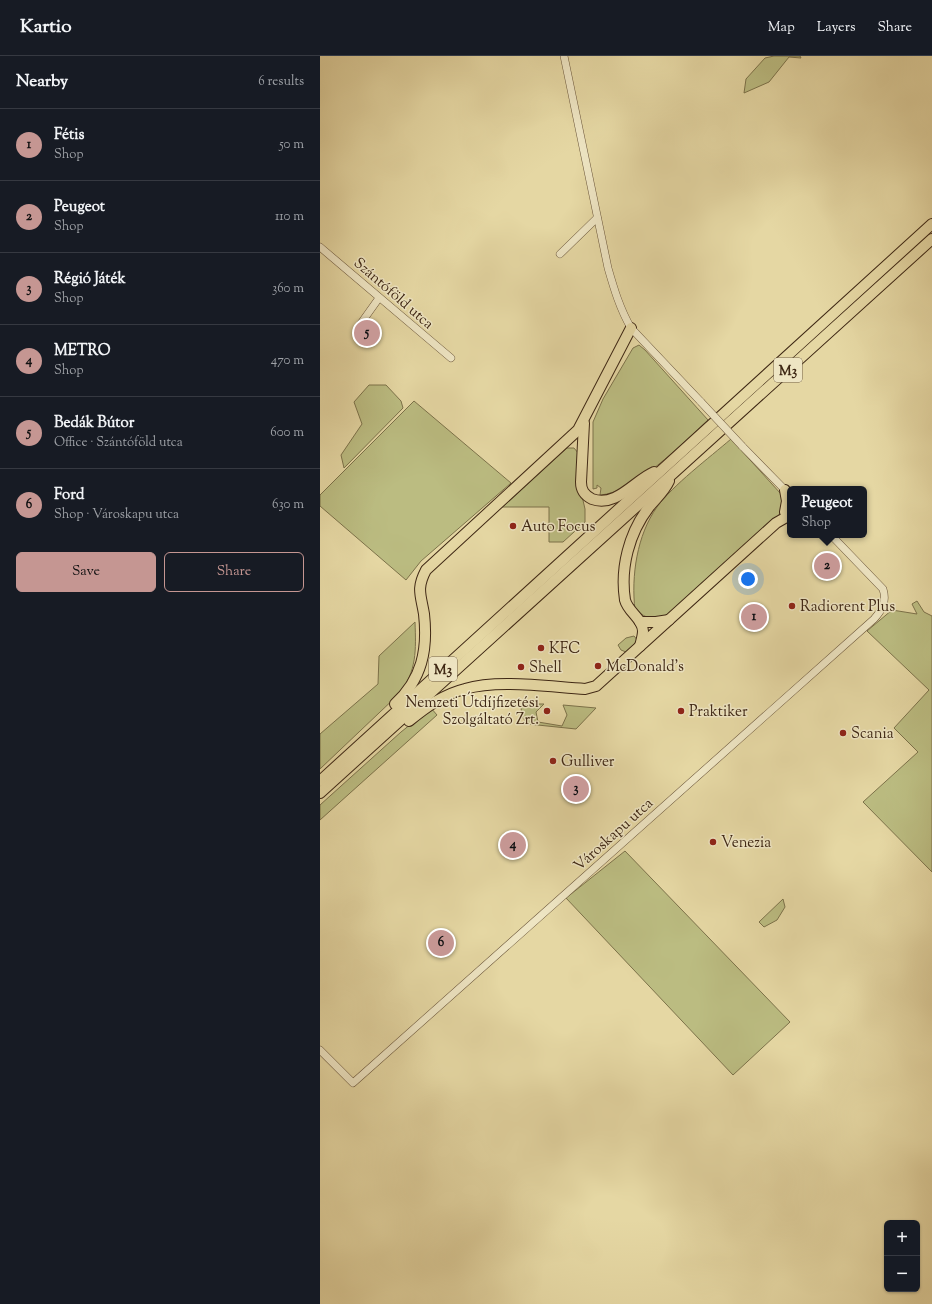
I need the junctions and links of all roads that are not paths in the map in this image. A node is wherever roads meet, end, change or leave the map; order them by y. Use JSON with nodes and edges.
{"nodes":[{"id":1,"x":564,"y":56,"type":"edge"},
{"id":2,"x":597,"y":218,"type":"junction"},
{"id":3,"x":930,"y":225,"type":"edge"},
{"id":4,"x":932,"y":239,"type":"edge"},
{"id":5,"x":932,"y":245,"type":"edge"},
{"id":6,"x":320,"y":247,"type":"edge"},
{"id":7,"x":560,"y":254,"type":"dead end"},
{"id":8,"x":903,"y":266,"type":"junction"},
{"id":9,"x":379,"y":298,"type":"junction"},
{"id":10,"x":359,"y":326,"type":"dead end"},
{"id":11,"x":631,"y":328,"type":"junction"},
{"id":12,"x":451,"y":358,"type":"dead end"},
{"id":13,"x":585,"y":418,"type":"junction"},
{"id":14,"x":583,"y":434,"type":"junction"},
{"id":15,"x":567,"y":444,"type":"junction"},
{"id":16,"x":582,"y":454,"type":"junction"},
{"id":17,"x":669,"y":470,"type":"junction"},
{"id":18,"x":787,"y":493,"type":"edge"},
{"id":19,"x":787,"y":512,"type":"edge"},
{"id":20,"x":834,"y":538,"type":"edge"},
{"id":21,"x":670,"y":619,"type":"junction"},
{"id":22,"x":642,"y":624,"type":"junction"},
{"id":23,"x":653,"y":634,"type":"junction"},
{"id":24,"x":640,"y":646,"type":"junction"},
{"id":25,"x":355,"y":749,"type":"junction"},
{"id":26,"x":356,"y":760,"type":"junction"},
{"id":27,"x":320,"y":781,"type":"edge"},
{"id":28,"x":320,"y":793,"type":"edge"},
{"id":29,"x":320,"y":1050,"type":"edge"}],
"edges":[{"from":1,"to":2,"type":"street"},
{"from":2,"to":7,"type":"street"},
{"from":2,"to":11,"type":"street"},
{"from":3,"to":17,"type":"highway","number":"M3"},
{"from":4,"to":8,"type":"highway","number":"M3"},
{"from":5,"to":8,"type":"highway"},
{"from":6,"to":9,"type":"street","name":"Szántóföld utca"},
{"from":8,"to":17,"type":"highway","number":"M3"},
{"from":9,"to":10,"type":"street"},
{"from":9,"to":12,"type":"street","name":"Szántóföld utca"},
{"from":11,"to":13,"type":"highway"},
{"from":11,"to":18,"type":"street","bridge":true},
{"from":13,"to":14,"type":"highway"},
{"from":13,"to":15,"type":"highway"},
{"from":14,"to":15,"type":"highway"},
{"from":14,"to":16,"type":"highway"},
{"from":15,"to":16,"type":"highway"},
{"from":15,"to":25,"type":"highway"},
{"from":16,"to":17,"type":"highway"},
{"from":17,"to":22,"type":"highway"},
{"from":17,"to":25,"type":"highway","number":"M3"},
{"from":17,"to":26,"type":"highway","number":"M3"},
{"from":19,"to":21,"type":"highway"},
{"from":20,"to":29,"type":"street","name":"Városkapu utca"},
{"from":21,"to":22,"type":"highway"},
{"from":21,"to":23,"type":"highway"},
{"from":22,"to":23,"type":"highway"},
{"from":22,"to":24,"type":"highway"},
{"from":23,"to":24,"type":"highway"},
{"from":24,"to":26,"type":"highway"},
{"from":25,"to":27,"type":"highway","number":"M3"},
{"from":26,"to":28,"type":"highway","number":"M3"}]}
